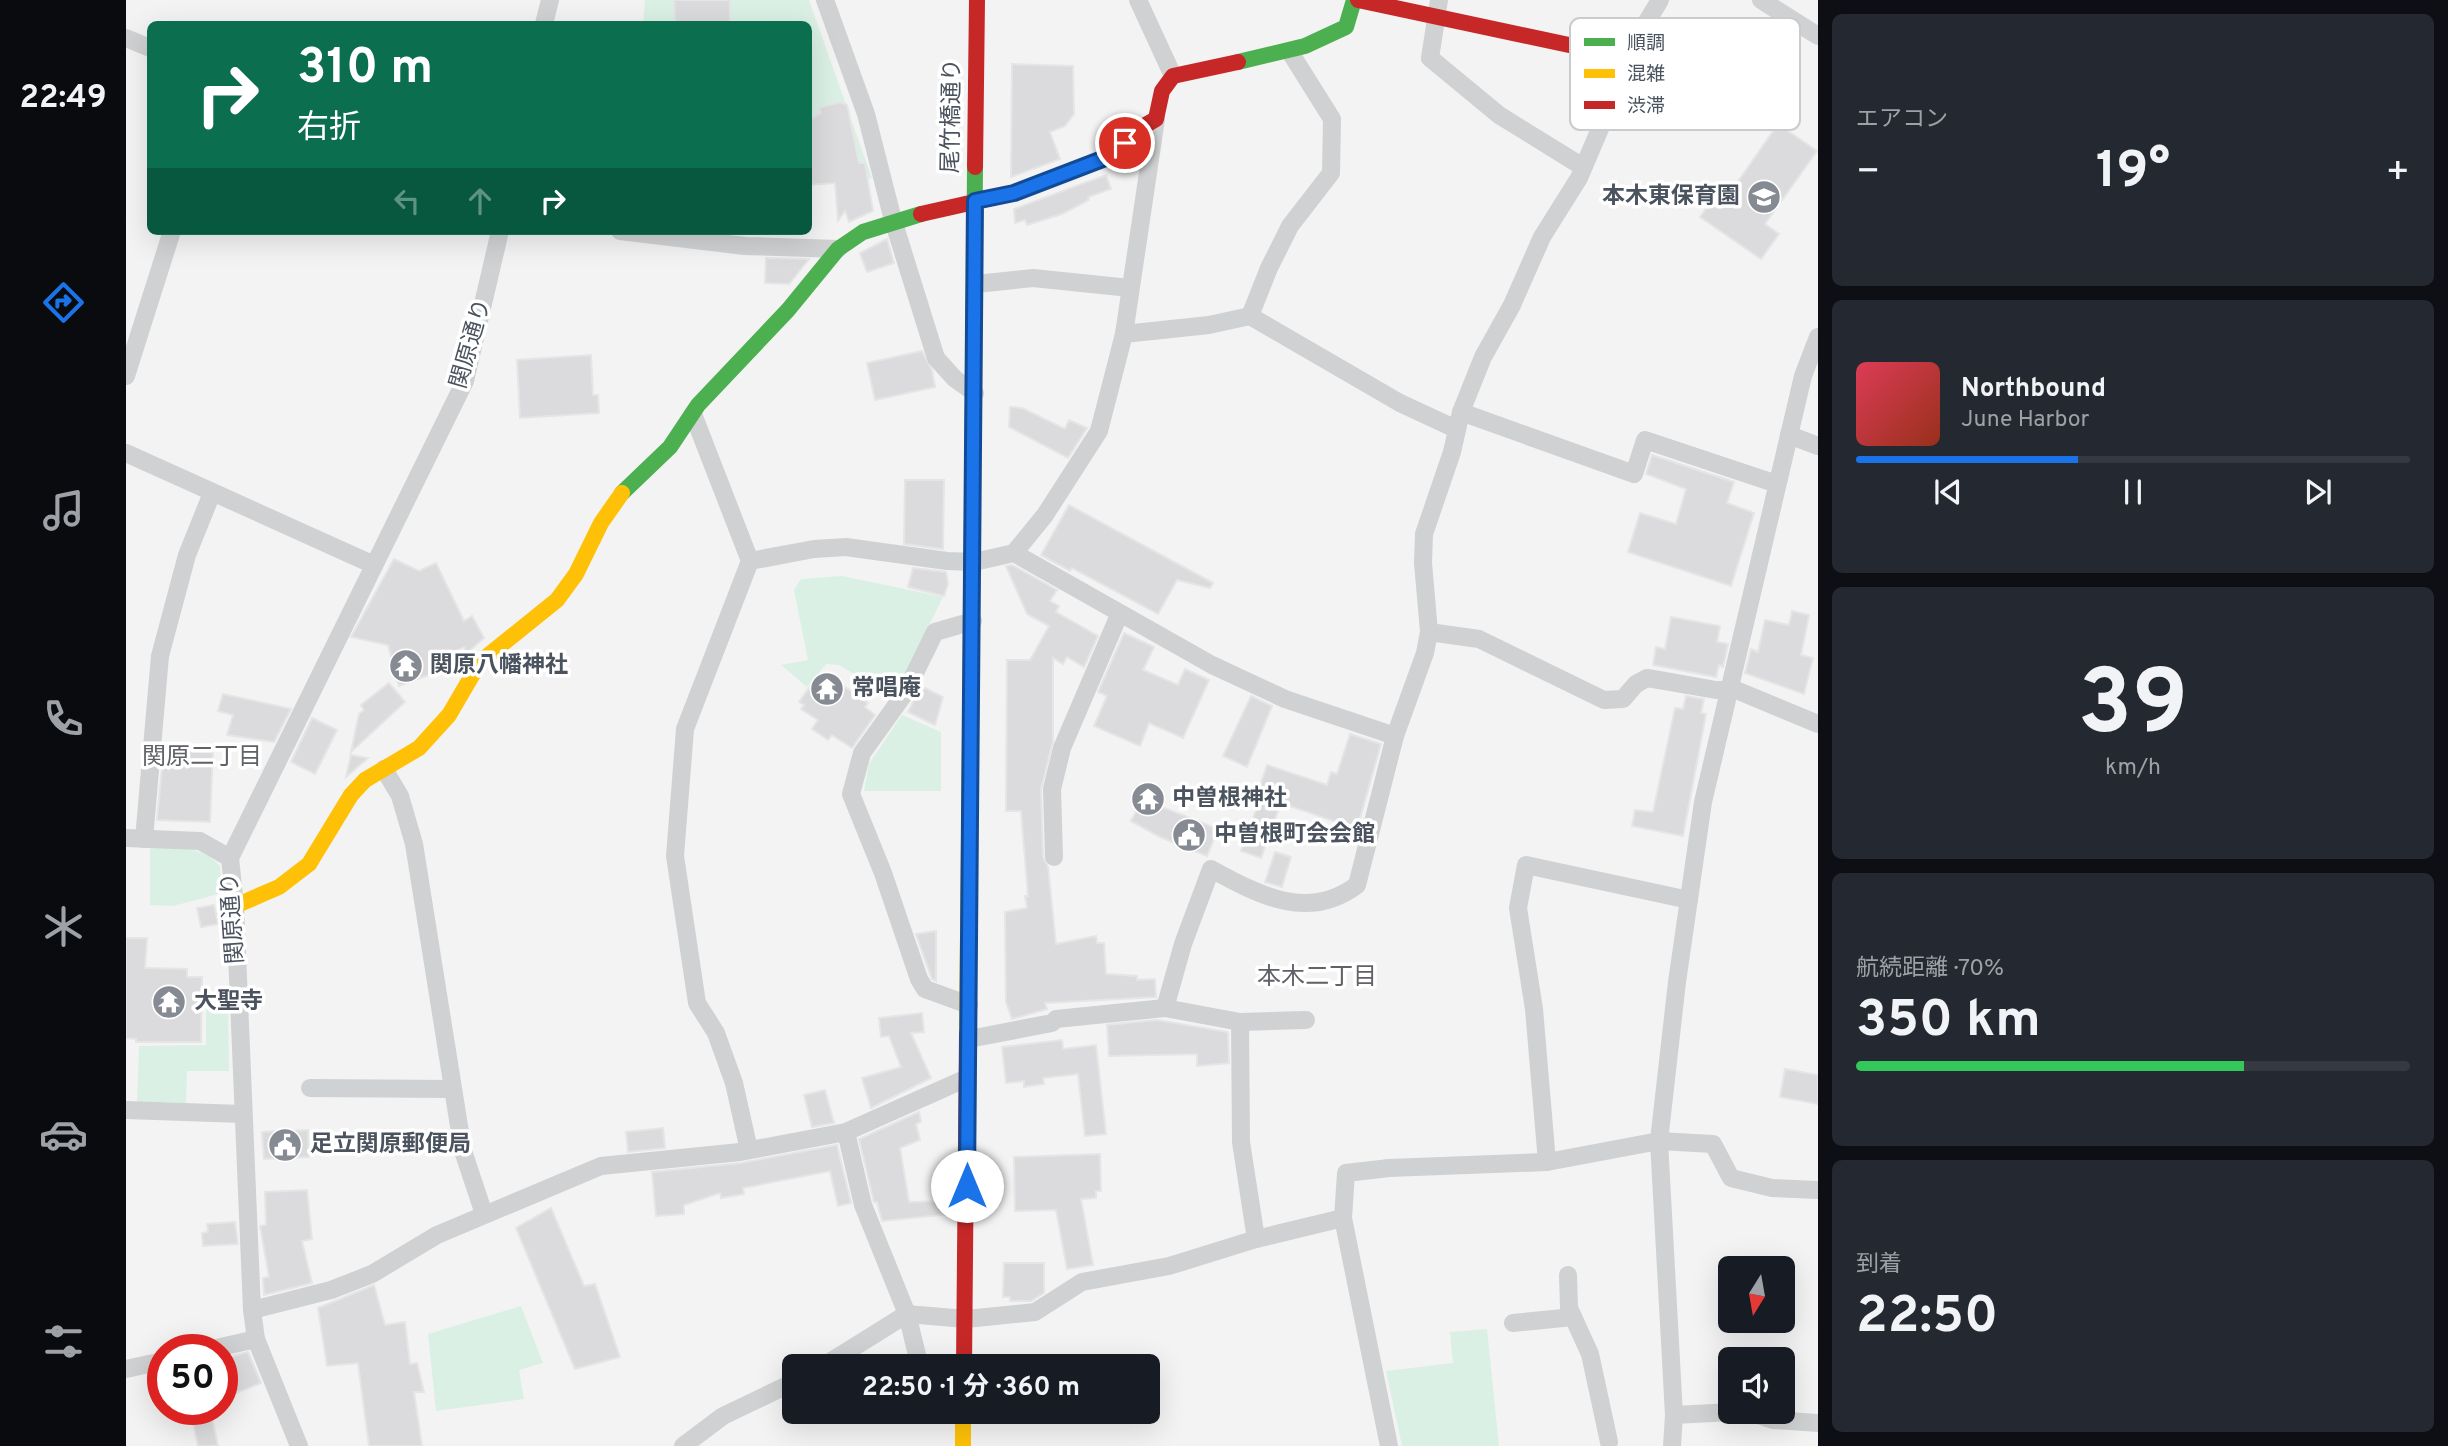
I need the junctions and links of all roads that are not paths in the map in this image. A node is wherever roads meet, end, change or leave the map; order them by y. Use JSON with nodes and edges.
{"nodes":[{"id":1,"x":550,"y":0,"type":"edge"},
{"id":2,"x":825,"y":0,"type":"edge"},
{"id":3,"x":977,"y":0,"type":"edge"},
{"id":4,"x":1138,"y":0,"type":"edge"},
{"id":5,"x":1356,"y":0,"type":"edge"},
{"id":6,"x":1660,"y":0,"type":"edge"},
{"id":7,"x":1761,"y":0,"type":"edge"},
{"id":8,"x":1437,"y":8,"type":"edge"},
{"id":9,"x":1651,"y":18,"type":"edge"},
{"id":10,"x":1790,"y":18,"type":"edge"},
{"id":11,"x":545,"y":21,"type":"edge"},
{"id":12,"x":1800,"y":25,"type":"edge"},
{"id":13,"x":1818,"y":36,"type":"edge"},
{"id":14,"x":126,"y":38,"type":"edge"},
{"id":15,"x":1570,"y":42,"type":"edge"},
{"id":16,"x":147,"y":47,"type":"edge"},
{"id":17,"x":1290,"y":52,"type":"junction"},
{"id":18,"x":1173,"y":76,"type":"junction"},
{"id":19,"x":1156,"y":118,"type":"junction"},
{"id":20,"x":1601,"y":130,"type":"edge"},
{"id":21,"x":1583,"y":167,"type":"junction"},
{"id":22,"x":975,"y":201,"type":"junction"},
{"id":23,"x":893,"y":220,"type":"junction"},
{"id":24,"x":171,"y":235,"type":"edge"},
{"id":25,"x":499,"y":235,"type":"edge"},
{"id":26,"x":653,"y":235,"type":"edge"},
{"id":27,"x":838,"y":249,"type":"junction"},
{"id":28,"x":976,"y":284,"type":"junction"},
{"id":29,"x":1130,"y":288,"type":"junction"},
{"id":30,"x":1250,"y":316,"type":"junction"},
{"id":31,"x":1124,"y":334,"type":"junction"},
{"id":32,"x":1818,"y":337,"type":"edge"},
{"id":33,"x":126,"y":376,"type":"edge"},
{"id":34,"x":975,"y":393,"type":"junction"},
{"id":35,"x":693,"y":414,"type":"junction"},
{"id":36,"x":1459,"y":421,"type":"junction"},
{"id":37,"x":1789,"y":435,"type":"junction"},
{"id":38,"x":1818,"y":446,"type":"edge"},
{"id":39,"x":126,"y":453,"type":"edge"},
{"id":40,"x":1777,"y":484,"type":"junction"},
{"id":41,"x":212,"y":493,"type":"junction"},
{"id":42,"x":1014,"y":553,"type":"junction"},
{"id":43,"x":750,"y":561,"type":"junction"},
{"id":44,"x":974,"y":562,"type":"junction"},
{"id":45,"x":374,"y":565,"type":"junction"},
{"id":46,"x":1119,"y":615,"type":"junction"},
{"id":47,"x":973,"y":621,"type":"junction"},
{"id":48,"x":1429,"y":632,"type":"junction"},
{"id":49,"x":1727,"y":689,"type":"junction"},
{"id":50,"x":1818,"y":724,"type":"edge"},
{"id":51,"x":1395,"y":736,"type":"junction"},
{"id":52,"x":384,"y":769,"type":"junction"},
{"id":53,"x":135,"y":839,"type":"edge"},
{"id":54,"x":1054,"y":857,"type":"dead end"},
{"id":55,"x":230,"y":858,"type":"junction"},
{"id":56,"x":1689,"y":900,"type":"junction"},
{"id":57,"x":235,"y":906,"type":"junction"},
{"id":58,"x":969,"y":1005,"type":"junction"},
{"id":59,"x":1165,"y":1008,"type":"junction"},
{"id":60,"x":1306,"y":1020,"type":"dead end"},
{"id":61,"x":1240,"y":1022,"type":"junction"},
{"id":62,"x":969,"y":1039,"type":"junction"},
{"id":63,"x":967,"y":1078,"type":"junction"},
{"id":64,"x":310,"y":1088,"type":"dead end"},
{"id":65,"x":452,"y":1089,"type":"junction"},
{"id":66,"x":126,"y":1110,"type":"edge"},
{"id":67,"x":242,"y":1114,"type":"junction"},
{"id":68,"x":846,"y":1132,"type":"junction"},
{"id":69,"x":1660,"y":1141,"type":"junction"},
{"id":70,"x":749,"y":1150,"type":"junction"},
{"id":71,"x":1547,"y":1162,"type":"junction"},
{"id":72,"x":1818,"y":1190,"type":"edge"},
{"id":73,"x":484,"y":1214,"type":"junction"},
{"id":74,"x":1343,"y":1219,"type":"junction"},
{"id":75,"x":1256,"y":1239,"type":"junction"},
{"id":76,"x":1568,"y":1275,"type":"dead end"},
{"id":77,"x":252,"y":1310,"type":"junction"},
{"id":78,"x":907,"y":1314,"type":"junction"},
{"id":79,"x":1573,"y":1317,"type":"junction"},
{"id":80,"x":966,"y":1319,"type":"junction"},
{"id":81,"x":1513,"y":1323,"type":"dead end"},
{"id":82,"x":256,"y":1339,"type":"junction"},
{"id":83,"x":238,"y":1343,"type":"edge"},
{"id":84,"x":843,"y":1354,"type":"edge"},
{"id":85,"x":917,"y":1354,"type":"edge"},
{"id":86,"x":965,"y":1354,"type":"edge"},
{"id":87,"x":147,"y":1364,"type":"edge"},
{"id":88,"x":126,"y":1368,"type":"edge"},
{"id":89,"x":782,"y":1388,"type":"edge"},
{"id":90,"x":1718,"y":1413,"type":"edge"},
{"id":91,"x":1674,"y":1415,"type":"junction"},
{"id":92,"x":1795,"y":1421,"type":"edge"},
{"id":93,"x":1818,"y":1423,"type":"edge"},
{"id":94,"x":960,"y":1424,"type":"edge"},
{"id":95,"x":1609,"y":1443,"type":"dead end"},
{"id":96,"x":299,"y":1446,"type":"edge"},
{"id":97,"x":683,"y":1446,"type":"edge"},
{"id":98,"x":963,"y":1446,"type":"edge"},
{"id":99,"x":1389,"y":1446,"type":"edge"},
{"id":100,"x":1672,"y":1446,"type":"edge"}],
"edges":[{"from":1,"to":11,"type":"street"},
{"from":2,"to":23,"type":"street"},
{"from":3,"to":22,"type":"main road","name":"尾竹橋通り"},
{"from":4,"to":18,"type":"street"},
{"from":5,"to":8,"type":"main road"},
{"from":5,"to":17,"type":"main road"},
{"from":6,"to":9,"type":"street"},
{"from":7,"to":10,"type":"street"},
{"from":8,"to":15,"type":"main road"},
{"from":8,"to":21,"type":"street"},
{"from":12,"to":13,"type":"street"},
{"from":14,"to":16,"type":"street"},
{"from":17,"to":18,"type":"main road"},
{"from":17,"to":30,"type":"street"},
{"from":18,"to":19,"type":"main road"},
{"from":19,"to":22,"type":"main road"},
{"from":19,"to":29,"type":"street"},
{"from":20,"to":21,"type":"street"},
{"from":21,"to":36,"type":"street"},
{"from":22,"to":23,"type":"main road"},
{"from":22,"to":28,"type":"main road","name":"尾竹橋通り"},
{"from":23,"to":27,"type":"main road"},
{"from":23,"to":34,"type":"street"},
{"from":24,"to":33,"type":"street"},
{"from":25,"to":45,"type":"street","name":"関原通り"},
{"from":26,"to":27,"type":"street"},
{"from":27,"to":35,"type":"main road"},
{"from":28,"to":29,"type":"street"},
{"from":28,"to":34,"type":"main road","name":"尾竹橋通り"},
{"from":29,"to":31,"type":"street"},
{"from":30,"to":31,"type":"street"},
{"from":30,"to":36,"type":"street"},
{"from":31,"to":42,"type":"street"},
{"from":32,"to":37,"type":"street"},
{"from":34,"to":44,"type":"main road","name":"尾竹橋通り"},
{"from":35,"to":43,"type":"street"},
{"from":35,"to":52,"type":"main road"},
{"from":36,"to":40,"type":"street"},
{"from":36,"to":48,"type":"street"},
{"from":37,"to":38,"type":"street"},
{"from":37,"to":40,"type":"street"},
{"from":39,"to":41,"type":"street"},
{"from":40,"to":49,"type":"street"},
{"from":41,"to":45,"type":"street"},
{"from":41,"to":53,"type":"street"},
{"from":42,"to":44,"type":"street"},
{"from":42,"to":46,"type":"street"},
{"from":43,"to":44,"type":"street"},
{"from":43,"to":70,"type":"street"},
{"from":44,"to":47,"type":"main road","name":"尾竹橋通り"},
{"from":45,"to":55,"type":"street","name":"関原通り"},
{"from":46,"to":51,"type":"street"},
{"from":46,"to":54,"type":"street"},
{"from":47,"to":58,"type":"main road","name":"尾竹橋通り"},
{"from":47,"to":58,"type":"street"},
{"from":48,"to":49,"type":"street"},
{"from":48,"to":51,"type":"street"},
{"from":49,"to":50,"type":"street"},
{"from":49,"to":56,"type":"street"},
{"from":51,"to":59,"type":"street"},
{"from":52,"to":57,"type":"main road"},
{"from":52,"to":65,"type":"street"},
{"from":53,"to":55,"type":"street"},
{"from":55,"to":57,"type":"street","name":"関原通り"},
{"from":56,"to":69,"type":"street"},
{"from":56,"to":71,"type":"street"},
{"from":57,"to":67,"type":"street","name":"関原通り"},
{"from":58,"to":62,"type":"main road","name":"尾竹橋通り"},
{"from":59,"to":61,"type":"street"},
{"from":59,"to":62,"type":"street"},
{"from":60,"to":61,"type":"street"},
{"from":61,"to":75,"type":"street"},
{"from":62,"to":63,"type":"main road","name":"尾竹橋通り"},
{"from":63,"to":68,"type":"street"},
{"from":63,"to":80,"type":"main road","name":"尾竹橋通り"},
{"from":64,"to":65,"type":"street"},
{"from":65,"to":73,"type":"street"},
{"from":66,"to":67,"type":"street"},
{"from":67,"to":77,"type":"street","name":"関原通り"},
{"from":68,"to":70,"type":"street"},
{"from":68,"to":78,"type":"street"},
{"from":69,"to":71,"type":"street"},
{"from":69,"to":72,"type":"street"},
{"from":69,"to":91,"type":"street"},
{"from":70,"to":73,"type":"street"},
{"from":71,"to":74,"type":"street"},
{"from":73,"to":77,"type":"street"},
{"from":74,"to":75,"type":"street"},
{"from":74,"to":99,"type":"street"},
{"from":75,"to":80,"type":"street"},
{"from":76,"to":79,"type":"street"},
{"from":77,"to":82,"type":"street","name":"関原通り"},
{"from":78,"to":80,"type":"street"},
{"from":78,"to":84,"type":"street"},
{"from":78,"to":85,"type":"street"},
{"from":79,"to":81,"type":"street"},
{"from":79,"to":95,"type":"street"},
{"from":80,"to":86,"type":"main road","name":"尾竹橋通り"},
{"from":82,"to":83,"type":"street"},
{"from":82,"to":96,"type":"street","name":"関原通り"},
{"from":87,"to":88,"type":"street"},
{"from":89,"to":97,"type":"street"},
{"from":90,"to":91,"type":"street"},
{"from":91,"to":100,"type":"street"},
{"from":92,"to":93,"type":"street"},
{"from":94,"to":98,"type":"main road"}]}
